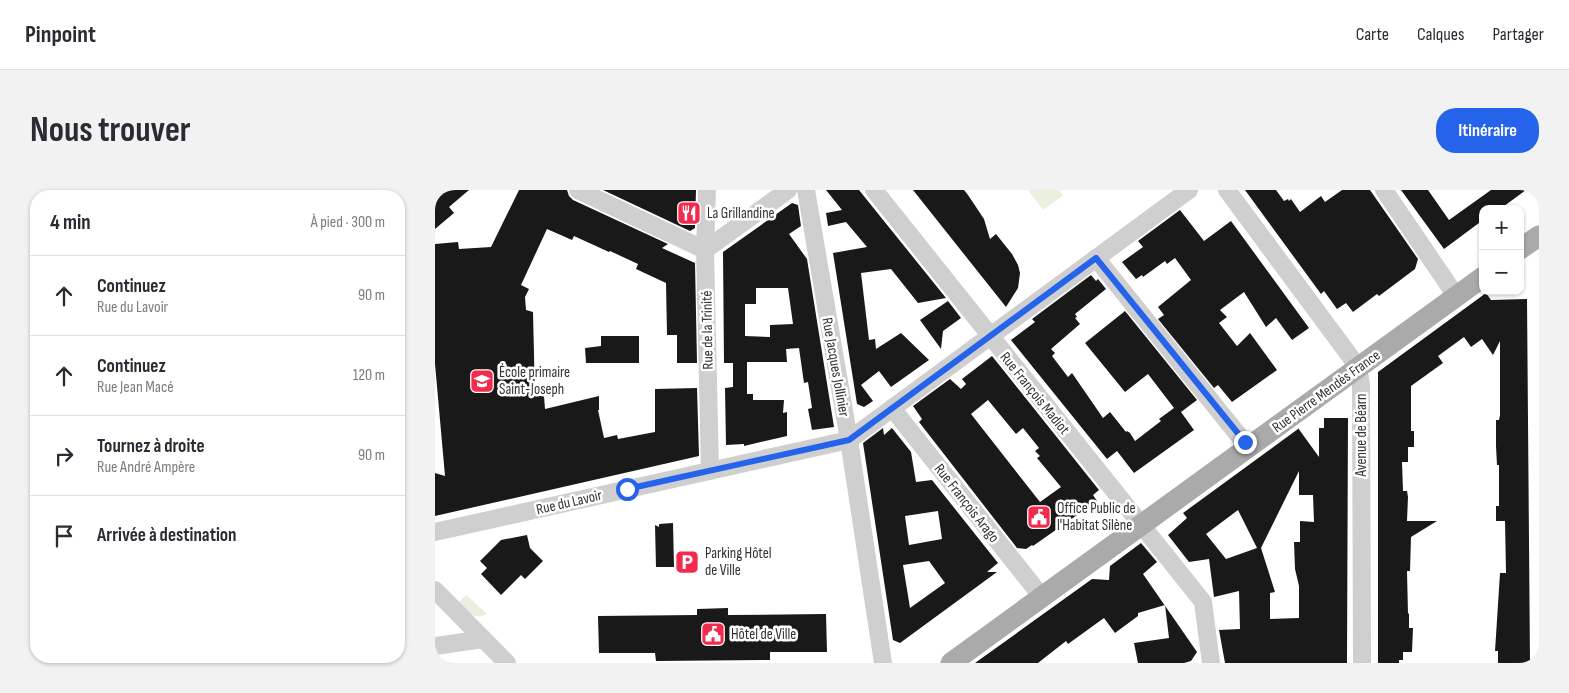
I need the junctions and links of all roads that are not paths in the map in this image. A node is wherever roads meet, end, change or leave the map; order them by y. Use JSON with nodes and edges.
{"nodes":[{"id":1,"x":578,"y":190,"type":"edge"},
{"id":2,"x":707,"y":190,"type":"edge"},
{"id":3,"x":788,"y":190,"type":"edge"},
{"id":4,"x":805,"y":190,"type":"edge"},
{"id":5,"x":874,"y":190,"type":"edge"},
{"id":6,"x":1189,"y":190,"type":"edge"},
{"id":7,"x":1227,"y":190,"type":"edge"},
{"id":8,"x":1384,"y":190,"type":"edge"},
{"id":9,"x":1539,"y":236,"type":"edge"},
{"id":10,"x":1524,"y":247,"type":"edge"},
{"id":11,"x":705,"y":250,"type":"junction"},
{"id":12,"x":1096,"y":258,"type":"junction"},
{"id":13,"x":1479,"y":280,"type":"edge"},
{"id":14,"x":1456,"y":296,"type":"junction"},
{"id":15,"x":990,"y":336,"type":"junction"},
{"id":16,"x":1358,"y":367,"type":"junction"},
{"id":17,"x":892,"y":408,"type":"junction"},
{"id":18,"x":849,"y":440,"type":"junction"},
{"id":19,"x":1249,"y":447,"type":"junction"},
{"id":20,"x":710,"y":471,"type":"junction"},
{"id":21,"x":1141,"y":525,"type":"junction"},
{"id":22,"x":435,"y":532,"type":"edge"},
{"id":23,"x":435,"y":590,"type":"edge"},
{"id":24,"x":1041,"y":597,"type":"junction"},
{"id":25,"x":483,"y":638,"type":"junction"},
{"id":26,"x":435,"y":646,"type":"edge"},
{"id":27,"x":507,"y":663,"type":"edge"},
{"id":28,"x":883,"y":663,"type":"edge"},
{"id":29,"x":951,"y":663,"type":"edge"},
{"id":30,"x":1211,"y":663,"type":"edge"},
{"id":31,"x":1362,"y":663,"type":"edge"}],
"edges":[{"from":1,"to":11,"type":"street"},
{"from":2,"to":11,"type":"street","name":"Rue de la Trinité"},
{"from":3,"to":11,"type":"street"},
{"from":4,"to":18,"type":"street","name":"Rue Jacques Jollinier"},
{"from":5,"to":15,"type":"street","name":"Rue François Madiot"},
{"from":6,"to":12,"type":"street"},
{"from":7,"to":16,"type":"street","name":"Avenue de Béarn"},
{"from":8,"to":14,"type":"street"},
{"from":9,"to":10,"type":"main road"},
{"from":11,"to":20,"type":"street","name":"Rue de la Trinité"},
{"from":12,"to":15,"type":"street"},
{"from":12,"to":19,"type":"street"},
{"from":13,"to":14,"type":"main road","name":"Rue Pierre Mendès France"},
{"from":14,"to":16,"type":"main road","name":"Rue Pierre Mendès France"},
{"from":15,"to":17,"type":"street"},
{"from":15,"to":21,"type":"street","name":"Rue François Madiot"},
{"from":16,"to":19,"type":"main road","name":"Rue Pierre Mendès France"},
{"from":16,"to":31,"type":"street","name":"Avenue de Béarn"},
{"from":17,"to":18,"type":"street"},
{"from":17,"to":24,"type":"street","name":"Rue François Arago"},
{"from":18,"to":20,"type":"street","name":"Rue du Lavoir"},
{"from":18,"to":28,"type":"street","name":"Rue Jacques Jollinier"},
{"from":19,"to":21,"type":"main road","name":"Rue Pierre Mendès France"},
{"from":20,"to":22,"type":"street","name":"Rue du Lavoir"},
{"from":21,"to":24,"type":"main road","name":"Rue Pierre Mendès France"},
{"from":21,"to":30,"type":"street","name":"Rue François Madiot"},
{"from":23,"to":25,"type":"street"},
{"from":24,"to":29,"type":"main road","name":"Rue Pierre Mendès France"},
{"from":25,"to":26,"type":"street"},
{"from":25,"to":27,"type":"street"}]}
